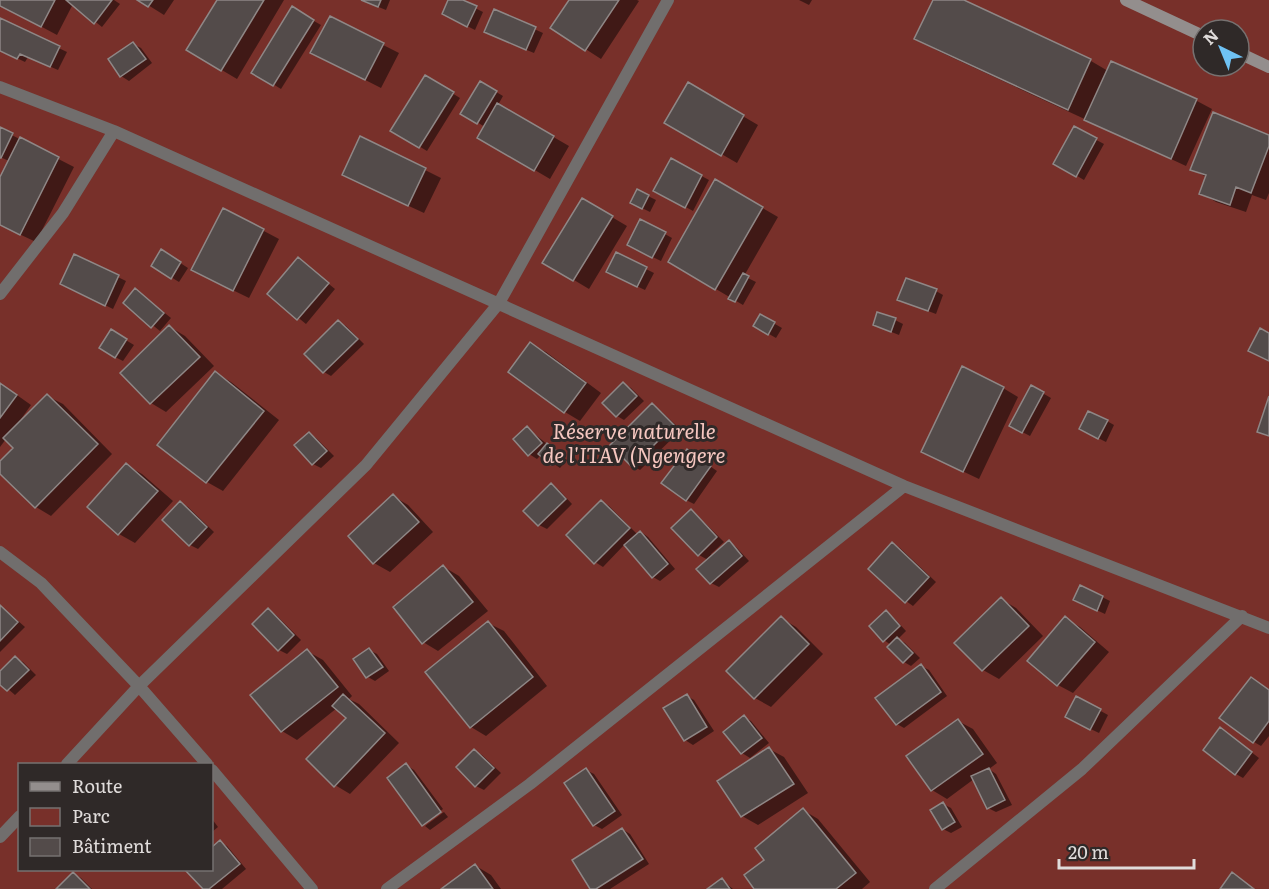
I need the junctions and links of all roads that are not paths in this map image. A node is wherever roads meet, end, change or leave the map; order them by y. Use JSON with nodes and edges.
{"nodes":[{"id":1,"x":668,"y":0,"type":"edge"},
{"id":2,"x":1126,"y":0,"type":"edge"},
{"id":3,"x":1191,"y":30,"type":"edge"},
{"id":4,"x":1251,"y":59,"type":"edge"},
{"id":5,"x":1269,"y":67,"type":"edge"},
{"id":6,"x":0,"y":87,"type":"edge"},
{"id":7,"x":114,"y":131,"type":"junction"},
{"id":8,"x":0,"y":294,"type":"edge"},
{"id":9,"x":499,"y":303,"type":"junction"},
{"id":10,"x":904,"y":486,"type":"junction"},
{"id":11,"x":0,"y":552,"type":"edge"},
{"id":12,"x":1242,"y":616,"type":"junction"},
{"id":13,"x":1269,"y":628,"type":"edge"},
{"id":14,"x":139,"y":686,"type":"junction"},
{"id":15,"x":69,"y":763,"type":"edge"},
{"id":16,"x":205,"y":763,"type":"edge"},
{"id":17,"x":213,"y":771,"type":"edge"},
{"id":18,"x":18,"y":818,"type":"edge"},
{"id":19,"x":0,"y":837,"type":"edge"},
{"id":20,"x":312,"y":889,"type":"edge"},
{"id":21,"x":387,"y":889,"type":"edge"},
{"id":22,"x":935,"y":889,"type":"edge"}],
"edges":[{"from":1,"to":9,"type":"street"},
{"from":2,"to":3,"type":"main road"},
{"from":4,"to":5,"type":"main road"},
{"from":6,"to":7,"type":"street"},
{"from":7,"to":8,"type":"street"},
{"from":7,"to":9,"type":"street"},
{"from":9,"to":10,"type":"street"},
{"from":9,"to":14,"type":"street"},
{"from":10,"to":12,"type":"street"},
{"from":10,"to":21,"type":"street"},
{"from":11,"to":14,"type":"street"},
{"from":12,"to":13,"type":"street"},
{"from":12,"to":22,"type":"street"},
{"from":14,"to":15,"type":"street"},
{"from":14,"to":16,"type":"street"},
{"from":17,"to":20,"type":"street"},
{"from":18,"to":19,"type":"street"}]}
